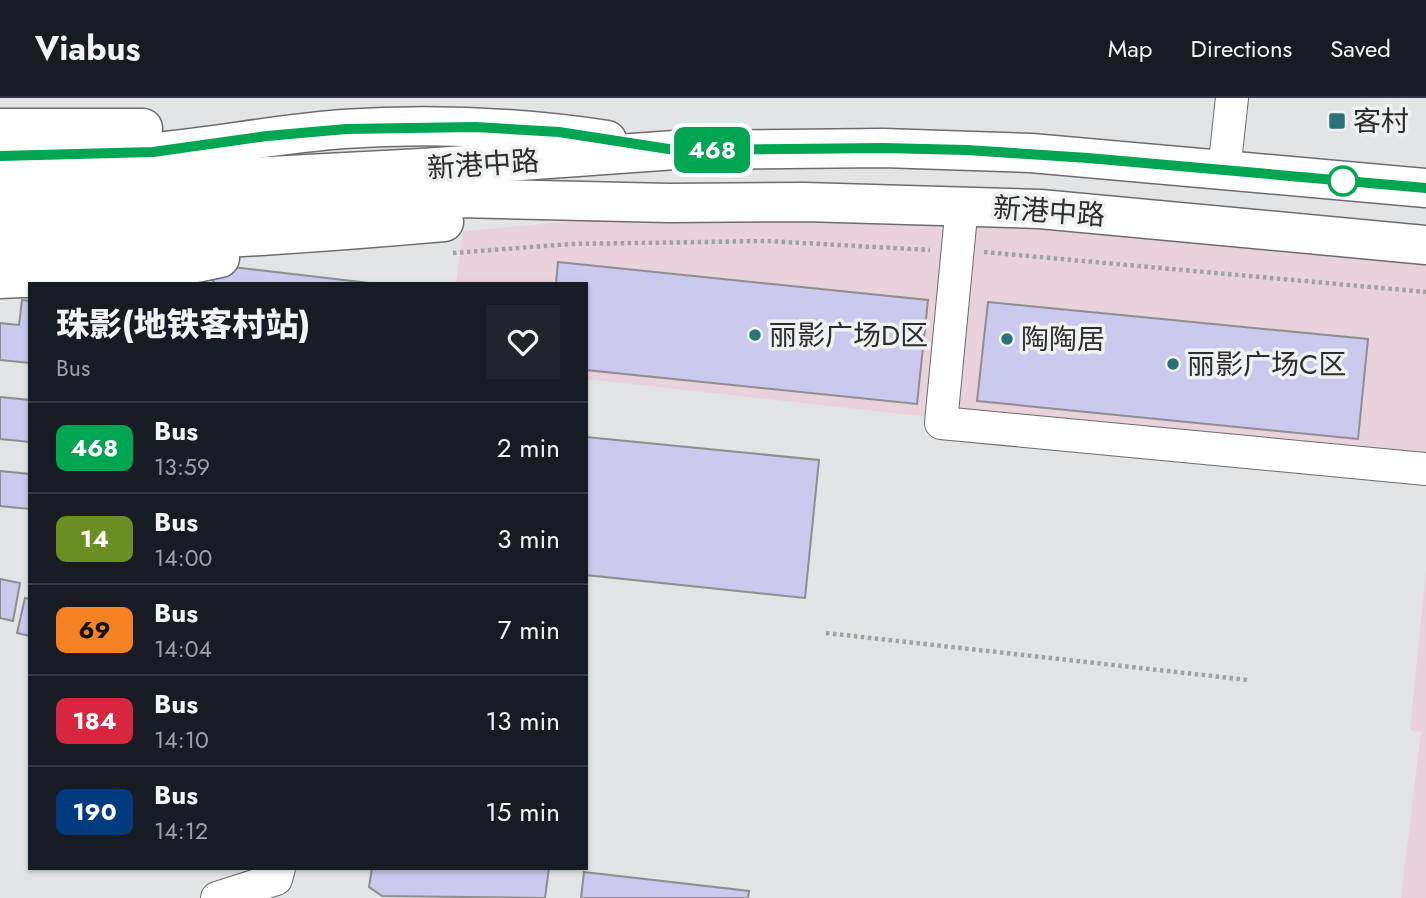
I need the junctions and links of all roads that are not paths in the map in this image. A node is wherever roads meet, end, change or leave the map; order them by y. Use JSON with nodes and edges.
{"nodes":[{"id":1,"x":1232,"y":98,"type":"edge"},
{"id":2,"x":0,"y":128,"type":"edge"},
{"id":3,"x":267,"y":136,"type":"junction"},
{"id":4,"x":675,"y":150,"type":"junction"},
{"id":5,"x":0,"y":156,"type":"edge"},
{"id":6,"x":1224,"y":171,"type":"junction"},
{"id":7,"x":1426,"y":188,"type":"edge"},
{"id":8,"x":0,"y":190,"type":"edge"},
{"id":9,"x":669,"y":203,"type":"junction"},
{"id":10,"x":962,"y":205,"type":"junction"},
{"id":11,"x":0,"y":218,"type":"edge"},
{"id":12,"x":325,"y":233,"type":"junction"},
{"id":13,"x":1426,"y":244,"type":"edge"},
{"id":14,"x":0,"y":248,"type":"edge"},
{"id":15,"x":202,"y":273,"type":"edge"},
{"id":16,"x":0,"y":279,"type":"edge"},
{"id":17,"x":1426,"y":469,"type":"edge"},
{"id":18,"x":278,"y":870,"type":"edge"},
{"id":19,"x":217,"y":898,"type":"edge"}],
"edges":[{"from":1,"to":6,"type":"street"},
{"from":2,"to":3,"type":"main road"},
{"from":3,"to":4,"type":"main road"},
{"from":3,"to":5,"type":"main road"},
{"from":4,"to":6,"type":"main road","name":"新港中路"},
{"from":4,"to":8,"type":"main road","name":"新港中路"},
{"from":6,"to":7,"type":"main road","name":"新港中路"},
{"from":9,"to":10,"type":"main road","name":"新港中路"},
{"from":9,"to":11,"type":"main road","name":"新港中路"},
{"from":9,"to":12,"type":"main road"},
{"from":10,"to":13,"type":"main road","name":"新港中路"},
{"from":10,"to":17,"type":"street"},
{"from":12,"to":14,"type":"main road"},
{"from":12,"to":15,"type":"main road"},
{"from":15,"to":16,"type":"main road"},
{"from":18,"to":19,"type":"street"}]}
